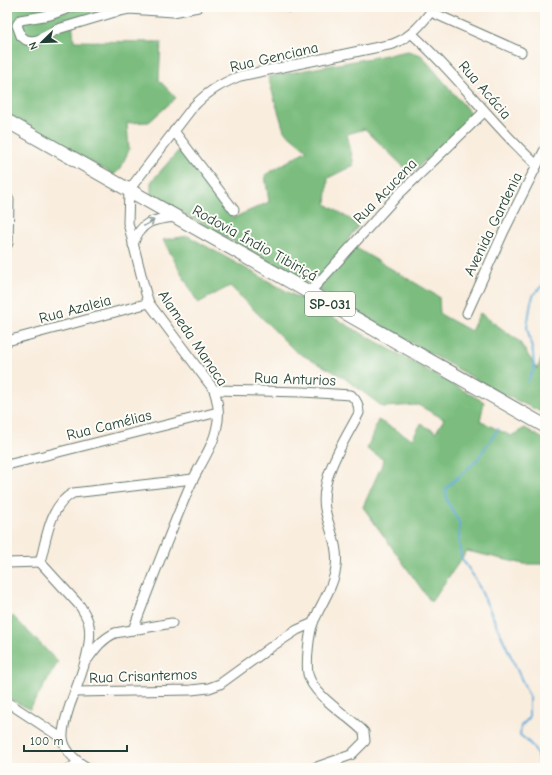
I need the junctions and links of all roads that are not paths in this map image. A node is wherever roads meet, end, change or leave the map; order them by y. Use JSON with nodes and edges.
{"nodes":[{"id":1,"x":72,"y":7,"type":"edge"},
{"id":2,"x":198,"y":7,"type":"edge"},
{"id":3,"x":289,"y":7,"type":"edge"},
{"id":4,"x":300,"y":7,"type":"edge"},
{"id":5,"x":432,"y":9,"type":"edge"},
{"id":6,"x":412,"y":34,"type":"junction"},
{"id":7,"x":522,"y":52,"type":"dead end"},
{"id":8,"x":484,"y":112,"type":"junction"},
{"id":9,"x":7,"y":121,"type":"edge"},
{"id":10,"x":174,"y":131,"type":"junction"},
{"id":11,"x":545,"y":149,"type":"edge"},
{"id":12,"x":537,"y":165,"type":"junction"},
{"id":13,"x":129,"y":190,"type":"junction"},
{"id":14,"x":9,"y":199,"type":"dead end"},
{"id":15,"x":234,"y":210,"type":"dead end"},
{"id":16,"x":177,"y":217,"type":"junction"},
{"id":17,"x":7,"y":245,"type":"edge"},
{"id":18,"x":133,"y":245,"type":"junction"},
{"id":19,"x":310,"y":292,"type":"junction"},
{"id":20,"x":149,"y":303,"type":"junction"},
{"id":21,"x":467,"y":313,"type":"dead end"},
{"id":22,"x":7,"y":341,"type":"edge"},
{"id":23,"x":214,"y":390,"type":"junction"},
{"id":24,"x":218,"y":412,"type":"junction"},
{"id":25,"x":530,"y":417,"type":"junction"},
{"id":26,"x":545,"y":423,"type":"edge"},
{"id":27,"x":545,"y":426,"type":"edge"},
{"id":28,"x":7,"y":465,"type":"edge"},
{"id":29,"x":193,"y":479,"type":"junction"},
{"id":30,"x":40,"y":562,"type":"junction"},
{"id":31,"x":7,"y":563,"type":"edge"},
{"id":32,"x":172,"y":623,"type":"dead end"},
{"id":33,"x":313,"y":623,"type":"junction"},
{"id":34,"x":133,"y":630,"type":"junction"},
{"id":35,"x":85,"y":663,"type":"junction"},
{"id":36,"x":75,"y":692,"type":"junction"},
{"id":37,"x":7,"y":702,"type":"edge"},
{"id":38,"x":63,"y":739,"type":"junction"},
{"id":39,"x":79,"y":763,"type":"junction"},
{"id":40,"x":70,"y":768,"type":"edge"},
{"id":41,"x":88,"y":768,"type":"edge"},
{"id":42,"x":314,"y":768,"type":"edge"}],
"edges":[{"from":1,"to":2,"type":"street"},
{"from":3,"to":4,"type":"street"},
{"from":5,"to":6,"type":"street","name":"Rua Genciana"},
{"from":5,"to":7,"type":"street"},
{"from":6,"to":8,"type":"street","name":"Rua Acácia"},
{"from":6,"to":10,"type":"street","name":"Rua Genciana"},
{"from":8,"to":12,"type":"street","name":"Rua Acácia"},
{"from":8,"to":19,"type":"street","name":"Rua Acucena"},
{"from":9,"to":13,"type":"highway","name":"Rodovia Índio Tibiriçá","number":"SP-031"},
{"from":10,"to":13,"type":"street","name":"Rua Genciana"},
{"from":10,"to":15,"type":"street"},
{"from":11,"to":12,"type":"street","name":"Avenida Gardenia"},
{"from":12,"to":21,"type":"street","name":"Avenida Gardenia"},
{"from":13,"to":16,"type":"highway","name":"Rodovia Índio Tibiriçá","number":"SP-031"},
{"from":13,"to":18,"type":"street","name":"Alameda Manaca"},
{"from":14,"to":17,"type":"street"},
{"from":18,"to":16,"type":"street","one_way":true},
{"from":16,"to":19,"type":"highway","name":"Rodovia Índio Tibiriçá","number":"SP-031"},
{"from":18,"to":20,"type":"street","name":"Alameda Manaca"},
{"from":19,"to":25,"type":"highway","name":"Rodovia Índio Tibiriçá","number":"SP-031"},
{"from":20,"to":22,"type":"street","name":"Rua Azaleia"},
{"from":20,"to":23,"type":"street","name":"Alameda Manaca"},
{"from":23,"to":24,"type":"street","name":"Alameda Manaca"},
{"from":23,"to":33,"type":"street","name":"Rua Anturios"},
{"from":24,"to":28,"type":"street","name":"Rua Camélias"},
{"from":24,"to":29,"type":"street","name":"Alameda Manaca"},
{"from":25,"to":26,"type":"highway","name":"Rodovia Índio Tibiriçá","number":"SP-031"},
{"from":25,"to":27,"type":"highway","name":"Rodovia Índio Tibiriçá","number":"SP-031"},
{"from":29,"to":30,"type":"street"},
{"from":29,"to":34,"type":"street","name":"Alameda Manaca"},
{"from":30,"to":31,"type":"street"},
{"from":30,"to":35,"type":"street"},
{"from":32,"to":34,"type":"street"},
{"from":33,"to":36,"type":"street","name":"Rua Crisantemos"},
{"from":33,"to":42,"type":"street"},
{"from":34,"to":35,"type":"street"},
{"from":35,"to":36,"type":"street"},
{"from":36,"to":38,"type":"street"},
{"from":37,"to":38,"type":"street"},
{"from":38,"to":39,"type":"street"},
{"from":39,"to":40,"type":"street"},
{"from":39,"to":41,"type":"street"}]}
